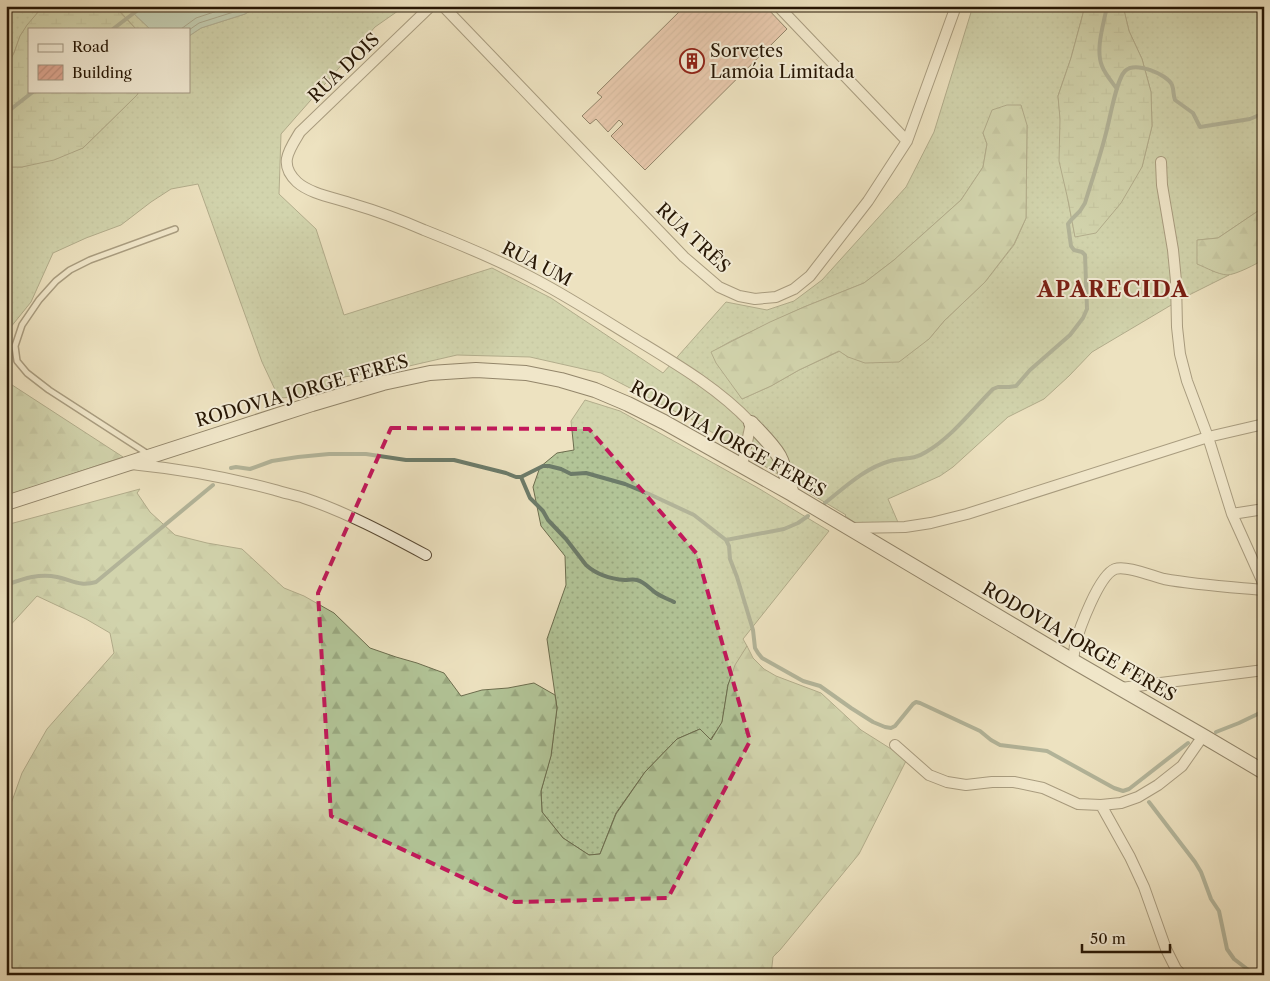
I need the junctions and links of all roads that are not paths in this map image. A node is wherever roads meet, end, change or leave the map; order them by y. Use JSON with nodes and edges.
{"nodes":[{"id":1,"x":431,"y":6,"type":"edge"},
{"id":2,"x":443,"y":6,"type":"edge"},
{"id":3,"x":778,"y":6,"type":"edge"},
{"id":4,"x":956,"y":6,"type":"edge"},
{"id":5,"x":300,"y":132,"type":"joint"},
{"id":6,"x":908,"y":141,"type":"junction"},
{"id":7,"x":1161,"y":162,"type":"dead end"},
{"id":8,"x":174,"y":229,"type":"dead end"},
{"id":9,"x":751,"y":423,"type":"junction"},
{"id":10,"x":1264,"y":424,"type":"edge"},
{"id":11,"x":1208,"y":437,"type":"junction"},
{"id":12,"x":150,"y":456,"type":"junction"},
{"id":13,"x":128,"y":464,"type":"junction"},
{"id":14,"x":742,"y":466,"type":"junction"},
{"id":15,"x":792,"y":494,"type":"junction"},
{"id":16,"x":6,"y":503,"type":"edge"},
{"id":17,"x":1264,"y":509,"type":"edge"},
{"id":18,"x":1232,"y":514,"type":"junction"},
{"id":19,"x":848,"y":528,"type":"junction"},
{"id":20,"x":426,"y":554,"type":"dead end"},
{"id":21,"x":1264,"y":584,"type":"edge"},
{"id":22,"x":1264,"y":590,"type":"edge"},
{"id":23,"x":1073,"y":661,"type":"junction"},
{"id":24,"x":1264,"y":670,"type":"edge"},
{"id":25,"x":1121,"y":688,"type":"junction"},
{"id":26,"x":1203,"y":736,"type":"junction"},
{"id":27,"x":895,"y":745,"type":"dead end"},
{"id":28,"x":1264,"y":772,"type":"edge"},
{"id":29,"x":1101,"y":806,"type":"junction"},
{"id":30,"x":1182,"y":975,"type":"edge"}],
"edges":[{"from":1,"to":5,"type":"street","name":"RUA DOIS"},
{"from":2,"to":6,"type":"street","name":"RUA TRÊS"},
{"from":3,"to":6,"type":"street"},
{"from":4,"to":6,"type":"street","name":"RUA TRÊS"},
{"from":5,"to":9,"type":"street","name":"RUA UM"},
{"from":7,"to":11,"type":"street"},
{"from":8,"to":12,"type":"lane"},
{"from":9,"to":14,"type":"street"},
{"from":9,"to":15,"type":"main road"},
{"from":10,"to":11,"type":"street"},
{"from":11,"to":18,"type":"street"},
{"from":11,"to":19,"type":"street"},
{"from":12,"to":13,"type":"main road","name":"RODOVIA JORGE FERES"},
{"from":12,"to":14,"type":"main road","name":"RODOVIA JORGE FERES"},
{"from":13,"to":16,"type":"main road","name":"RODOVIA JORGE FERES"},
{"from":13,"to":20,"type":"street"},
{"from":14,"to":15,"type":"main road","name":"RODOVIA JORGE FERES"},
{"from":15,"to":19,"type":"main road","name":"RODOVIA JORGE FERES"},
{"from":17,"to":18,"type":"street"},
{"from":18,"to":21,"type":"street"},
{"from":19,"to":23,"type":"main road","name":"RODOVIA JORGE FERES"},
{"from":22,"to":23,"type":"street"},
{"from":23,"to":25,"type":"main road","name":"RODOVIA JORGE FERES"},
{"from":24,"to":25,"type":"street"},
{"from":25,"to":26,"type":"main road","name":"RODOVIA JORGE FERES"},
{"from":26,"to":28,"type":"main road","name":"RODOVIA JORGE FERES"},
{"from":26,"to":29,"type":"street"},
{"from":27,"to":29,"type":"street"},
{"from":29,"to":30,"type":"street"}]}
